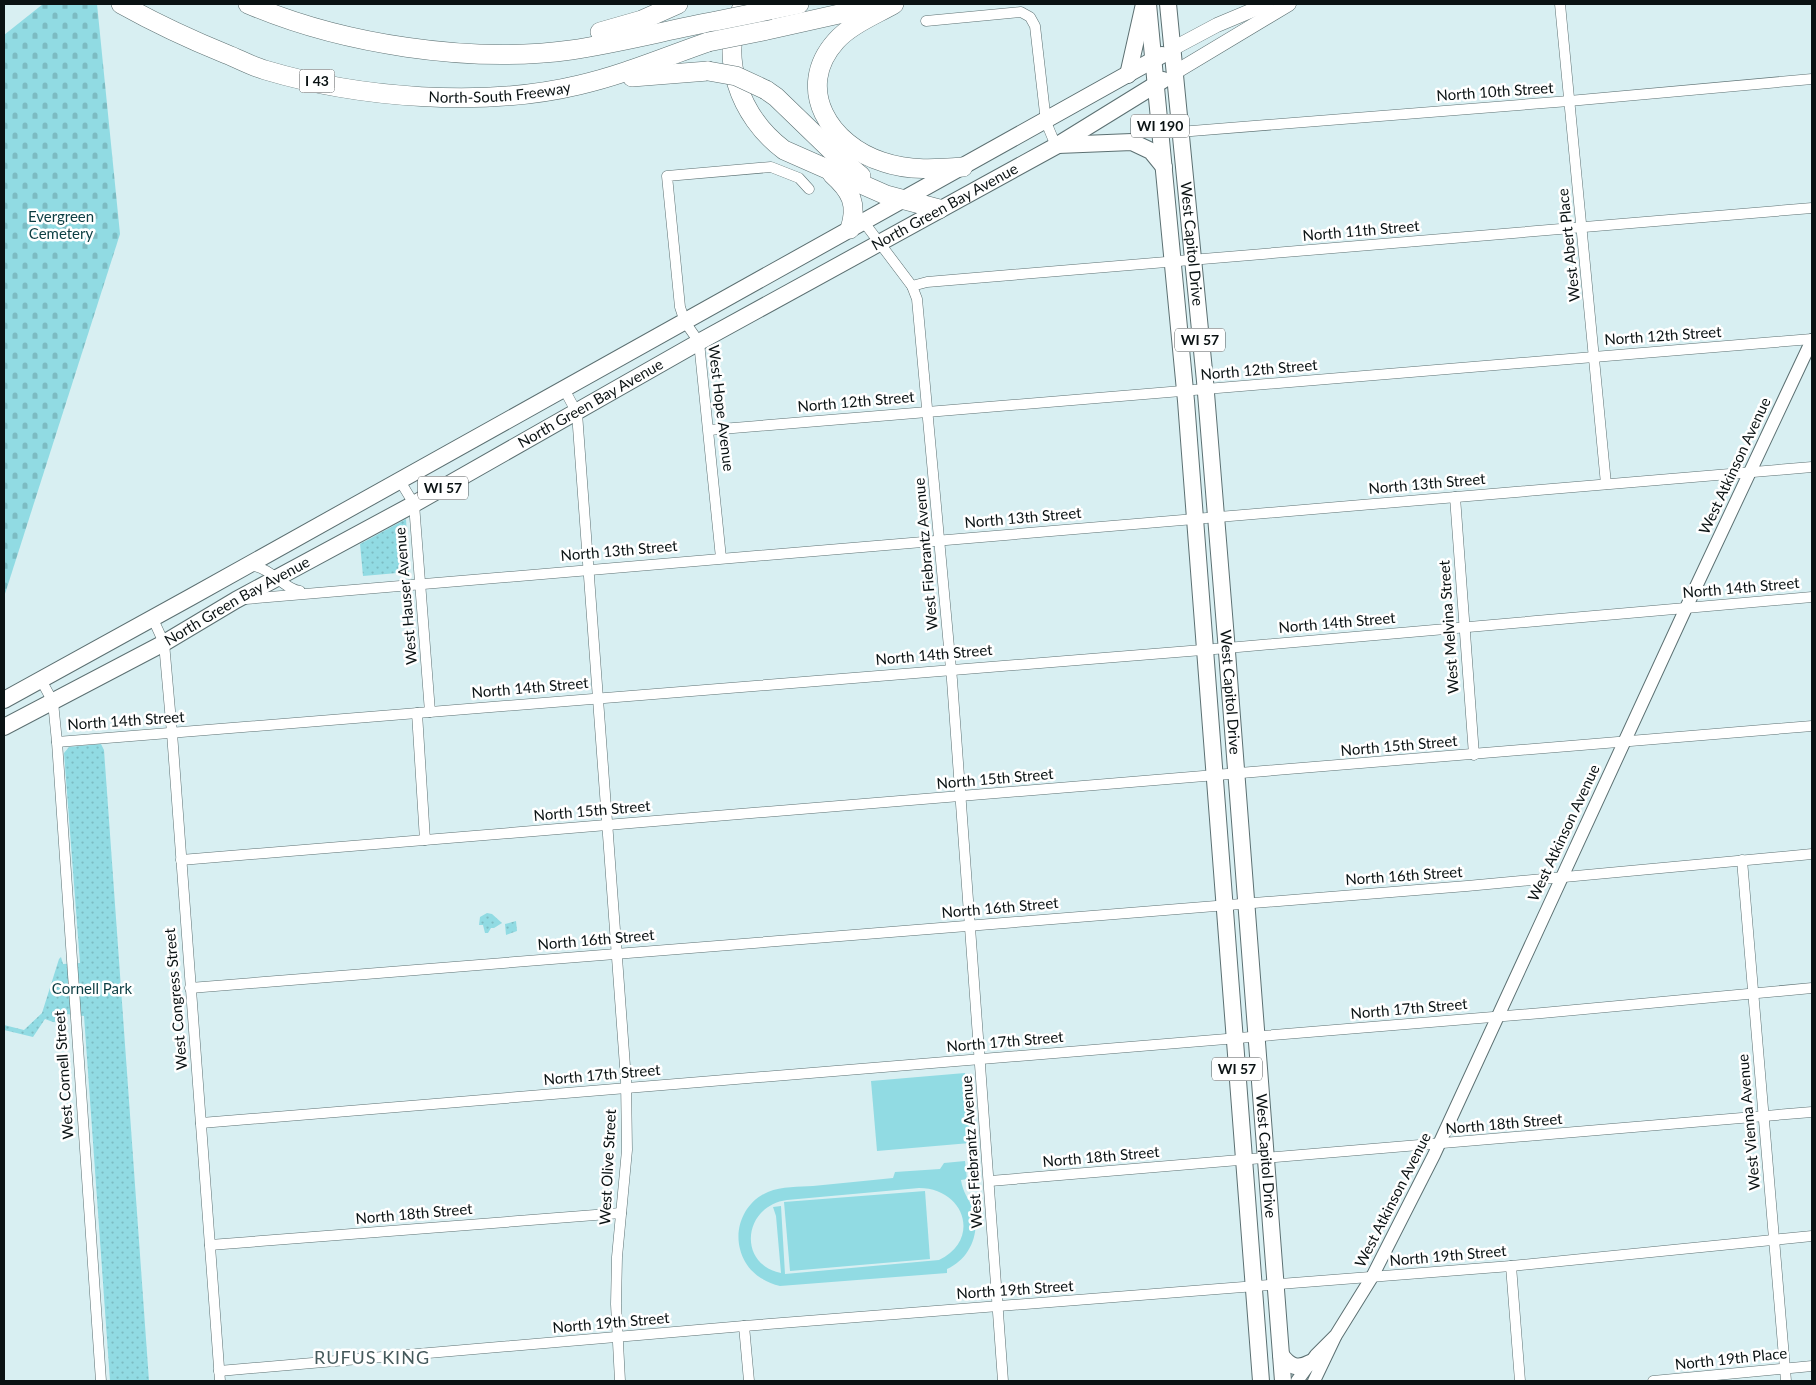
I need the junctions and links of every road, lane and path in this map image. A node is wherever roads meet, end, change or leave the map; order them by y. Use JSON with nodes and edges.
{"nodes":[{"id":1,"x":120,"y":4,"type":"edge"},
{"id":2,"x":248,"y":4,"type":"edge"},
{"id":3,"x":678,"y":4,"type":"edge"},
{"id":4,"x":744,"y":4,"type":"edge"},
{"id":5,"x":799,"y":4,"type":"edge"},
{"id":6,"x":884,"y":4,"type":"edge"},
{"id":7,"x":894,"y":4,"type":"edge"},
{"id":8,"x":1146,"y":4,"type":"edge"},
{"id":9,"x":1168,"y":4,"type":"edge"},
{"id":10,"x":1267,"y":4,"type":"edge"},
{"id":11,"x":1289,"y":4,"type":"edge"},
{"id":12,"x":1560,"y":4,"type":"edge"},
{"id":13,"x":926,"y":21,"type":"dead end"},
{"id":14,"x":418,"y":48,"type":"junction"},
{"id":15,"x":1172,"y":49,"type":"junction"},
{"id":16,"x":1154,"y":60,"type":"junction"},
{"id":17,"x":1174,"y":73,"type":"junction"},
{"id":18,"x":1128,"y":74,"type":"junction"},
{"id":19,"x":1812,"y":79,"type":"edge"},
{"id":20,"x":1156,"y":84,"type":"junction"},
{"id":21,"x":579,"y":85,"type":"junction"},
{"id":22,"x":1569,"y":101,"type":"junction"},
{"id":23,"x":1046,"y":122,"type":"junction"},
{"id":24,"x":1179,"y":132,"type":"junction"},
{"id":25,"x":1056,"y":146,"type":"junction"},
{"id":26,"x":963,"y":167,"type":"junction"},
{"id":27,"x":825,"y":168,"type":"junction"},
{"id":28,"x":1164,"y":168,"type":"junction"},
{"id":29,"x":809,"y":190,"type":"dead end"},
{"id":30,"x":900,"y":197,"type":"junction"},
{"id":31,"x":1812,"y":208,"type":"edge"},
{"id":32,"x":939,"y":209,"type":"junction"},
{"id":33,"x":856,"y":225,"type":"junction"},
{"id":34,"x":1583,"y":228,"type":"junction"},
{"id":35,"x":879,"y":244,"type":"junction"},
{"id":36,"x":1192,"y":260,"type":"junction"},
{"id":37,"x":1174,"y":262,"type":"junction"},
{"id":38,"x":912,"y":286,"type":"junction"},
{"id":39,"x":685,"y":322,"type":"junction"},
{"id":40,"x":1812,"y":340,"type":"edge"},
{"id":41,"x":699,"y":342,"type":"junction"},
{"id":42,"x":1595,"y":356,"type":"junction"},
{"id":43,"x":564,"y":389,"type":"junction"},
{"id":44,"x":1205,"y":389,"type":"junction"},
{"id":45,"x":1185,"y":391,"type":"junction"},
{"id":46,"x":928,"y":410,"type":"junction"},
{"id":47,"x":576,"y":413,"type":"junction"},
{"id":48,"x":709,"y":430,"type":"junction"},
{"id":49,"x":1812,"y":467,"type":"edge"},
{"id":50,"x":1752,"y":472,"type":"junction"},
{"id":51,"x":400,"y":481,"type":"junction"},
{"id":52,"x":1606,"y":484,"type":"junction"},
{"id":53,"x":1455,"y":497,"type":"junction"},
{"id":54,"x":414,"y":504,"type":"junction"},
{"id":55,"x":1216,"y":518,"type":"junction"},
{"id":56,"x":1196,"y":519,"type":"junction"},
{"id":57,"x":940,"y":540,"type":"junction"},
{"id":58,"x":721,"y":558,"type":"junction"},
{"id":59,"x":250,"y":564,"type":"junction"},
{"id":60,"x":588,"y":569,"type":"junction"},
{"id":61,"x":278,"y":577,"type":"junction"},
{"id":62,"x":421,"y":582,"type":"junction"},
{"id":63,"x":311,"y":592,"type":"junction"},
{"id":64,"x":1812,"y":597,"type":"edge"},
{"id":65,"x":236,"y":600,"type":"junction"},
{"id":66,"x":1686,"y":608,"type":"junction"},
{"id":67,"x":152,"y":617,"type":"junction"},
{"id":68,"x":1465,"y":627,"type":"junction"},
{"id":69,"x":164,"y":643,"type":"junction"},
{"id":70,"x":1227,"y":648,"type":"junction"},
{"id":71,"x":1206,"y":649,"type":"junction"},
{"id":72,"x":951,"y":669,"type":"junction"},
{"id":73,"x":41,"y":680,"type":"junction"},
{"id":74,"x":597,"y":698,"type":"junction"},
{"id":75,"x":4,"y":700,"type":"edge"},
{"id":76,"x":53,"y":702,"type":"junction"},
{"id":77,"x":430,"y":712,"type":"junction"},
{"id":78,"x":417,"y":713,"type":"junction"},
{"id":79,"x":1812,"y":726,"type":"edge"},
{"id":80,"x":4,"y":727,"type":"edge"},
{"id":81,"x":172,"y":733,"type":"junction"},
{"id":82,"x":1625,"y":740,"type":"junction"},
{"id":83,"x":57,"y":742,"type":"junction"},
{"id":84,"x":1474,"y":755,"type":"junction"},
{"id":85,"x":1236,"y":774,"type":"junction"},
{"id":86,"x":1216,"y":776,"type":"junction"},
{"id":87,"x":960,"y":797,"type":"junction"},
{"id":88,"x":606,"y":825,"type":"junction"},
{"id":89,"x":425,"y":840,"type":"junction"},
{"id":90,"x":1812,"y":854,"type":"edge"},
{"id":91,"x":181,"y":860,"type":"junction"},
{"id":92,"x":1742,"y":860,"type":"junction"},
{"id":93,"x":1562,"y":877,"type":"junction"},
{"id":94,"x":1246,"y":903,"type":"junction"},
{"id":95,"x":1225,"y":905,"type":"junction"},
{"id":96,"x":970,"y":926,"type":"junction"},
{"id":97,"x":616,"y":954,"type":"junction"},
{"id":98,"x":190,"y":988,"type":"junction"},
{"id":99,"x":1812,"y":988,"type":"edge"},
{"id":100,"x":1754,"y":994,"type":"junction"},
{"id":101,"x":1497,"y":1016,"type":"junction"},
{"id":102,"x":1257,"y":1036,"type":"junction"},
{"id":103,"x":1235,"y":1038,"type":"junction"},
{"id":104,"x":980,"y":1059,"type":"junction"},
{"id":105,"x":626,"y":1088,"type":"junction"},
{"id":106,"x":1812,"y":1112,"type":"edge"},
{"id":107,"x":1764,"y":1116,"type":"junction"},
{"id":108,"x":201,"y":1123,"type":"junction"},
{"id":109,"x":1439,"y":1145,"type":"junction"},
{"id":110,"x":1266,"y":1159,"type":"junction"},
{"id":111,"x":1245,"y":1160,"type":"junction"},
{"id":112,"x":990,"y":1182,"type":"junction"},
{"id":113,"x":621,"y":1213,"type":"junction"},
{"id":114,"x":1812,"y":1236,"type":"edge"},
{"id":115,"x":1774,"y":1240,"type":"junction"},
{"id":116,"x":210,"y":1245,"type":"junction"},
{"id":117,"x":1511,"y":1266,"type":"junction"},
{"id":118,"x":1372,"y":1278,"type":"junction"},
{"id":119,"x":1275,"y":1285,"type":"junction"},
{"id":120,"x":1254,"y":1287,"type":"junction"},
{"id":121,"x":998,"y":1306,"type":"junction"},
{"id":122,"x":744,"y":1326,"type":"junction"},
{"id":123,"x":1336,"y":1335,"type":"junction"},
{"id":124,"x":617,"y":1338,"type":"junction"},
{"id":125,"x":1281,"y":1355,"type":"junction"},
{"id":126,"x":1310,"y":1363,"type":"junction"},
{"id":127,"x":1812,"y":1366,"type":"edge"},
{"id":128,"x":1784,"y":1368,"type":"junction"},
{"id":129,"x":220,"y":1376,"type":"edge"},
{"id":130,"x":101,"y":1381,"type":"edge"},
{"id":131,"x":620,"y":1381,"type":"edge"},
{"id":132,"x":749,"y":1381,"type":"edge"},
{"id":133,"x":1003,"y":1381,"type":"edge"},
{"id":134,"x":1261,"y":1381,"type":"edge"},
{"id":135,"x":1283,"y":1381,"type":"edge"},
{"id":136,"x":1298,"y":1381,"type":"edge"},
{"id":137,"x":1314,"y":1381,"type":"edge"},
{"id":138,"x":1520,"y":1381,"type":"edge"},
{"id":139,"x":1653,"y":1381,"type":"edge"},
{"id":140,"x":1786,"y":1381,"type":"edge"}],
"edges":[{"from":1,"to":21,"type":"highway","name":"North-South Freeway","number":"I 43"},
{"from":2,"to":14,"type":"highway"},
{"from":3,"to":14,"type":"highway"},
{"from":4,"to":27,"type":"highway"},
{"from":5,"to":14,"type":"highway","bridge":true},
{"from":6,"to":21,"type":"highway","name":"North-South Freeway","number":"I 43","bridge":true},
{"from":7,"to":26,"type":"highway"},
{"from":8,"to":16,"type":"main road","name":"West Capitol Drive","number":"WI 190"},
{"from":8,"to":18,"type":"main road"},
{"from":9,"to":15,"type":"main road","name":"West Capitol Drive"},
{"from":10,"to":15,"type":"main road"},
{"from":11,"to":17,"type":"main road"},
{"from":12,"to":22,"type":"street","name":"West Abert Place"},
{"from":13,"to":23,"type":"street"},
{"from":15,"to":16,"type":"main road","name":"North Green Bay Avenue","number":"WI 57"},
{"from":15,"to":17,"type":"main road","name":"West Capitol Drive","number":"WI 57"},
{"from":16,"to":18,"type":"main road","name":"North Green Bay Avenue","number":"WI 57"},
{"from":16,"to":20,"type":"main road","name":"West Capitol Drive","number":"WI 190"},
{"from":17,"to":20,"type":"main road","name":"North Green Bay Avenue"},
{"from":17,"to":24,"type":"main road","name":"West Capitol Drive","number":"WI 57"},
{"from":18,"to":23,"type":"main road","name":"North Green Bay Avenue","number":"WI 57"},
{"from":19,"to":22,"type":"street","name":"North 10th Street"},
{"from":20,"to":25,"type":"main road","name":"North Green Bay Avenue"},
{"from":20,"to":28,"type":"main road","name":"West Capitol Drive","number":"WI 190"},
{"from":21,"to":30,"type":"highway","bridge":true},
{"from":22,"to":24,"type":"street","name":"North 10th Street"},
{"from":22,"to":34,"type":"street","name":"West Abert Place"},
{"from":23,"to":25,"type":"street"},
{"from":23,"to":26,"type":"main road","name":"North Green Bay Avenue","number":"WI 57"},
{"from":24,"to":36,"type":"main road","name":"West Capitol Drive","number":"WI 57"},
{"from":25,"to":28,"type":"main road","number":"WI 57"},
{"from":25,"to":32,"type":"main road","name":"North Green Bay Avenue","number":"WI 57"},
{"from":26,"to":30,"type":"main road","name":"North Green Bay Avenue","number":"WI 57"},
{"from":27,"to":30,"type":"highway"},
{"from":27,"to":33,"type":"highway"},
{"from":28,"to":37,"type":"main road","name":"West Capitol Drive","number":"WI 57"},
{"from":29,"to":39,"type":"street","name":"West Hope Avenue"},
{"from":30,"to":32,"type":"highway"},
{"from":30,"to":33,"type":"main road","name":"North Green Bay Avenue","number":"WI 57"},
{"from":31,"to":34,"type":"street","name":"North 11th Street"},
{"from":32,"to":35,"type":"main road","name":"North Green Bay Avenue","number":"WI 57"},
{"from":33,"to":35,"type":"street","name":"West Fiebrantz Avenue"},
{"from":33,"to":39,"type":"main road","name":"North Green Bay Avenue","number":"WI 57"},
{"from":34,"to":36,"type":"street","name":"North 11th Street"},
{"from":34,"to":42,"type":"street","name":"West Abert Place"},
{"from":35,"to":38,"type":"street","name":"West Fiebrantz Avenue"},
{"from":35,"to":41,"type":"main road","name":"North Green Bay Avenue","number":"WI 57"},
{"from":36,"to":37,"type":"street","name":"North 11th Street"},
{"from":36,"to":44,"type":"main road","name":"West Capitol Drive","number":"WI 57"},
{"from":37,"to":38,"type":"street","name":"North 11th Street"},
{"from":37,"to":45,"type":"main road","name":"West Capitol Drive","number":"WI 57"},
{"from":38,"to":46,"type":"street","name":"West Fiebrantz Avenue"},
{"from":39,"to":41,"type":"street","name":"West Hope Avenue"},
{"from":39,"to":43,"type":"main road","name":"North Green Bay Avenue","number":"WI 57"},
{"from":40,"to":42,"type":"street","name":"North 12th Street"},
{"from":40,"to":50,"type":"street","name":"West Atkinson Avenue"},
{"from":41,"to":47,"type":"main road","name":"North Green Bay Avenue","number":"WI 57"},
{"from":41,"to":48,"type":"street","name":"West Hope Avenue"},
{"from":42,"to":44,"type":"street","name":"North 12th Street"},
{"from":42,"to":52,"type":"street","name":"West Abert Place"},
{"from":43,"to":47,"type":"street","name":"West Olive Street"},
{"from":43,"to":51,"type":"main road","name":"North Green Bay Avenue","number":"WI 57"},
{"from":44,"to":45,"type":"street","name":"North 12th Street"},
{"from":44,"to":55,"type":"main road","name":"West Capitol Drive","number":"WI 57"},
{"from":45,"to":46,"type":"street","name":"North 12th Street"},
{"from":45,"to":56,"type":"main road","name":"West Capitol Drive","number":"WI 57"},
{"from":46,"to":48,"type":"street","name":"North 12th Street"},
{"from":46,"to":57,"type":"street","name":"West Fiebrantz Avenue"},
{"from":47,"to":54,"type":"main road","name":"North Green Bay Avenue","number":"WI 57"},
{"from":47,"to":60,"type":"street","name":"West Olive Street"},
{"from":48,"to":58,"type":"street","name":"West Hope Avenue"},
{"from":49,"to":50,"type":"street","name":"North 13th Street"},
{"from":50,"to":52,"type":"street","name":"North 13th Street"},
{"from":50,"to":66,"type":"street","name":"West Atkinson Avenue"},
{"from":51,"to":54,"type":"street","name":"West Hauser Avenue"},
{"from":51,"to":59,"type":"main road","name":"North Green Bay Avenue","number":"WI 57"},
{"from":52,"to":53,"type":"street","name":"North 13th Street"},
{"from":53,"to":55,"type":"street","name":"North 13th Street"},
{"from":53,"to":68,"type":"street","name":"West Melvina Street"},
{"from":54,"to":61,"type":"main road","name":"North Green Bay Avenue","number":"WI 57"},
{"from":54,"to":62,"type":"street","name":"West Hauser Avenue"},
{"from":55,"to":56,"type":"street","name":"North 13th Street"},
{"from":55,"to":70,"type":"main road","name":"West Capitol Drive","number":"WI 57"},
{"from":56,"to":57,"type":"street","name":"North 13th Street"},
{"from":56,"to":71,"type":"main road","name":"West Capitol Drive","number":"WI 57"},
{"from":57,"to":58,"type":"street","name":"North 13th Street"},
{"from":57,"to":72,"type":"street","name":"West Fiebrantz Avenue"},
{"from":58,"to":60,"type":"street","name":"North 13th Street"},
{"from":59,"to":61,"type":"street"},
{"from":59,"to":67,"type":"main road","name":"North Green Bay Avenue","number":"WI 57"},
{"from":60,"to":62,"type":"street","name":"North 13th Street"},
{"from":60,"to":74,"type":"street","name":"West Olive Street"},
{"from":61,"to":63,"type":"street"},
{"from":61,"to":65,"type":"main road","name":"North Green Bay Avenue","number":"WI 57"},
{"from":62,"to":63,"type":"street","name":"North 13th Street"},
{"from":62,"to":77,"type":"street","name":"West Hauser Avenue"},
{"from":63,"to":65,"type":"street","name":"North 13th Street"},
{"from":64,"to":66,"type":"street","name":"North 14th Street"},
{"from":65,"to":69,"type":"main road","name":"North Green Bay Avenue","number":"WI 57"},
{"from":66,"to":68,"type":"street","name":"North 14th Street"},
{"from":66,"to":82,"type":"street","name":"West Atkinson Avenue"},
{"from":67,"to":69,"type":"street","name":"West Congress Street"},
{"from":67,"to":73,"type":"main road","name":"North Green Bay Avenue","number":"WI 57"},
{"from":68,"to":70,"type":"street","name":"North 14th Street"},
{"from":68,"to":84,"type":"street","name":"West Melvina Street"},
{"from":69,"to":76,"type":"main road","name":"North Green Bay Avenue","number":"WI 57"},
{"from":69,"to":81,"type":"street","name":"West Congress Street"},
{"from":70,"to":71,"type":"street","name":"North 14th Street"},
{"from":70,"to":85,"type":"main road","name":"West Capitol Drive","number":"WI 57"},
{"from":71,"to":72,"type":"street","name":"North 14th Street"},
{"from":71,"to":86,"type":"main road","name":"West Capitol Drive","number":"WI 57"},
{"from":72,"to":74,"type":"street","name":"North 14th Street"},
{"from":72,"to":87,"type":"street","name":"West Fiebrantz Avenue"},
{"from":73,"to":75,"type":"main road","name":"North Green Bay Avenue","number":"WI 57"},
{"from":73,"to":76,"type":"street","name":"West Cornell Street"},
{"from":74,"to":77,"type":"street","name":"North 14th Street"},
{"from":74,"to":88,"type":"street","name":"West Olive Street"},
{"from":76,"to":80,"type":"main road","name":"North Green Bay Avenue","number":"WI 57"},
{"from":76,"to":83,"type":"street","name":"West Cornell Street"},
{"from":77,"to":78,"type":"street","name":"North 14th Street"},
{"from":78,"to":81,"type":"street","name":"North 14th Street"},
{"from":78,"to":89,"type":"street"},
{"from":79,"to":82,"type":"street","name":"North 15th Street"},
{"from":81,"to":83,"type":"street","name":"North 14th Street"},
{"from":81,"to":91,"type":"street","name":"West Congress Street"},
{"from":82,"to":84,"type":"street","name":"North 15th Street"},
{"from":82,"to":93,"type":"street","name":"West Atkinson Avenue"},
{"from":83,"to":130,"type":"street","name":"West Cornell Street"},
{"from":84,"to":85,"type":"street","name":"North 15th Street"},
{"from":85,"to":86,"type":"street","name":"North 15th Street"},
{"from":85,"to":94,"type":"main road","name":"West Capitol Drive","number":"WI 57"},
{"from":86,"to":87,"type":"street","name":"North 15th Street"},
{"from":86,"to":95,"type":"main road","name":"West Capitol Drive","number":"WI 57"},
{"from":87,"to":88,"type":"street","name":"North 15th Street"},
{"from":87,"to":96,"type":"street","name":"West Fiebrantz Avenue"},
{"from":88,"to":89,"type":"street","name":"North 15th Street"},
{"from":88,"to":97,"type":"street","name":"West Olive Street"},
{"from":89,"to":91,"type":"street","name":"North 15th Street"},
{"from":90,"to":92,"type":"street","name":"North 16th Street"},
{"from":91,"to":98,"type":"street","name":"West Congress Street"},
{"from":92,"to":93,"type":"street","name":"North 16th Street"},
{"from":92,"to":100,"type":"street","name":"West Vienna Avenue"},
{"from":93,"to":94,"type":"street","name":"North 16th Street"},
{"from":93,"to":101,"type":"street","name":"West Atkinson Avenue"},
{"from":94,"to":95,"type":"street","name":"North 16th Street"},
{"from":94,"to":102,"type":"main road","name":"West Capitol Drive","number":"WI 57"},
{"from":95,"to":96,"type":"street","name":"North 16th Street"},
{"from":95,"to":103,"type":"main road","name":"West Capitol Drive","number":"WI 57"},
{"from":96,"to":97,"type":"street","name":"North 16th Street"},
{"from":96,"to":104,"type":"street","name":"West Fiebrantz Avenue"},
{"from":97,"to":98,"type":"street","name":"North 16th Street"},
{"from":97,"to":105,"type":"street","name":"West Olive Street"},
{"from":98,"to":108,"type":"street","name":"West Congress Street"},
{"from":99,"to":100,"type":"street","name":"North 17th Street"},
{"from":100,"to":101,"type":"street","name":"North 17th Street"},
{"from":100,"to":107,"type":"street","name":"West Vienna Avenue"},
{"from":101,"to":102,"type":"street","name":"North 17th Street"},
{"from":101,"to":109,"type":"street","name":"West Atkinson Avenue"},
{"from":102,"to":103,"type":"street","name":"North 17th Street"},
{"from":102,"to":110,"type":"main road","name":"West Capitol Drive","number":"WI 57"},
{"from":103,"to":104,"type":"street","name":"North 17th Street"},
{"from":103,"to":111,"type":"main road","name":"West Capitol Drive","number":"WI 57"},
{"from":104,"to":105,"type":"street","name":"North 17th Street"},
{"from":104,"to":112,"type":"street","name":"West Fiebrantz Avenue"},
{"from":105,"to":108,"type":"street","name":"North 17th Street"},
{"from":105,"to":113,"type":"street","name":"West Olive Street"},
{"from":106,"to":107,"type":"street","name":"North 18th Street"},
{"from":107,"to":109,"type":"street","name":"North 18th Street"},
{"from":107,"to":115,"type":"street","name":"West Vienna Avenue"},
{"from":108,"to":116,"type":"street","name":"West Congress Street"},
{"from":109,"to":110,"type":"street","name":"North 18th Street"},
{"from":109,"to":118,"type":"street","name":"West Atkinson Avenue"},
{"from":110,"to":111,"type":"street","name":"North 18th Street"},
{"from":110,"to":119,"type":"main road","name":"West Capitol Drive","number":"WI 57"},
{"from":111,"to":112,"type":"street","name":"North 18th Street"},
{"from":111,"to":120,"type":"main road","name":"West Capitol Drive","number":"WI 57"},
{"from":112,"to":121,"type":"street","name":"West Fiebrantz Avenue"},
{"from":113,"to":116,"type":"street","name":"North 18th Street"},
{"from":113,"to":124,"type":"street","name":"West Olive Street"},
{"from":114,"to":115,"type":"street","name":"North 19th Street"},
{"from":115,"to":117,"type":"street","name":"North 19th Street"},
{"from":115,"to":128,"type":"street","name":"West Vienna Avenue"},
{"from":116,"to":129,"type":"street","name":"West Congress Street"},
{"from":117,"to":118,"type":"street","name":"North 19th Street"},
{"from":117,"to":138,"type":"street"},
{"from":118,"to":119,"type":"street","name":"North 19th Street"},
{"from":118,"to":123,"type":"street","name":"West Atkinson Avenue"},
{"from":119,"to":120,"type":"street","name":"North 19th Street"},
{"from":119,"to":125,"type":"main road","name":"West Capitol Drive","number":"WI 57"},
{"from":120,"to":121,"type":"street","name":"North 19th Street"},
{"from":120,"to":134,"type":"main road","name":"West Capitol Drive","number":"WI 57"},
{"from":121,"to":122,"type":"street","name":"North 19th Street"},
{"from":121,"to":133,"type":"street","name":"West Fiebrantz Avenue"},
{"from":122,"to":124,"type":"street","name":"North 19th Street"},
{"from":122,"to":132,"type":"street"},
{"from":123,"to":126,"type":"street","name":"West Atkinson Avenue"},
{"from":123,"to":137,"type":"street","name":"West Atkinson Avenue"},
{"from":124,"to":129,"type":"street","name":"North 19th Street"},
{"from":124,"to":131,"type":"street","name":"West Olive Street"},
{"from":125,"to":126,"type":"main road"},
{"from":125,"to":135,"type":"main road","name":"West Capitol Drive","number":"WI 57"},
{"from":126,"to":136,"type":"street","name":"West Atkinson Avenue"},
{"from":127,"to":128,"type":"street","name":"North 19th Place"},
{"from":128,"to":139,"type":"street","name":"North 19th Place"},
{"from":128,"to":140,"type":"street","name":"West Vienna Avenue"}]}
